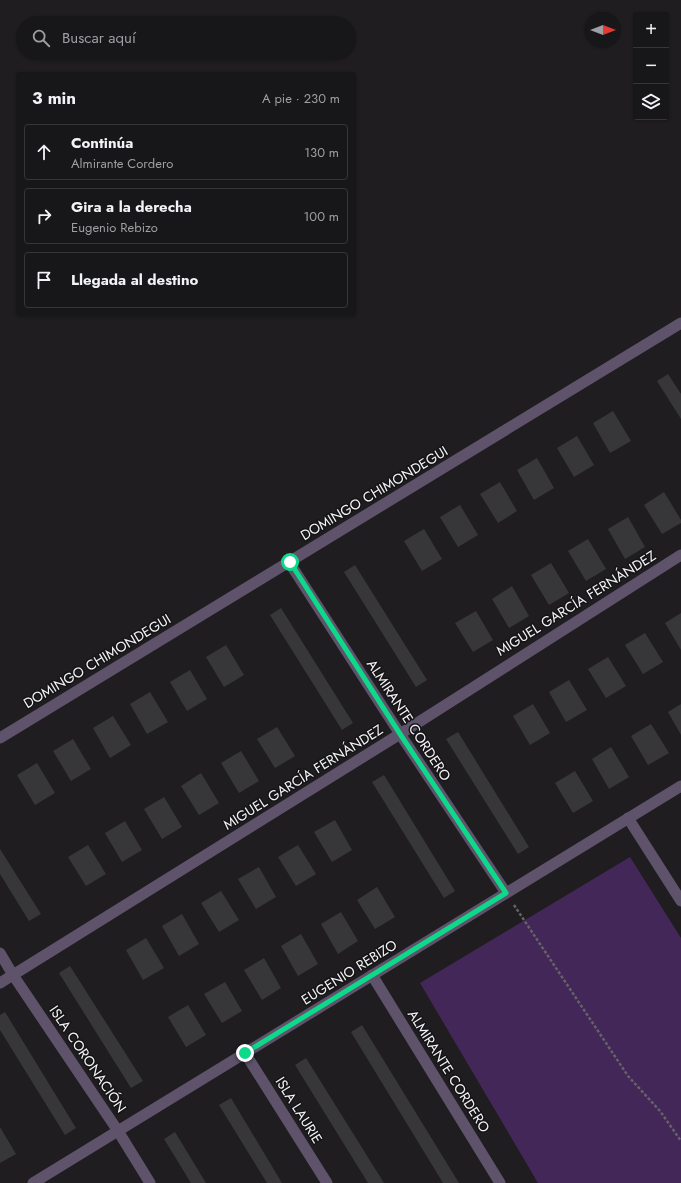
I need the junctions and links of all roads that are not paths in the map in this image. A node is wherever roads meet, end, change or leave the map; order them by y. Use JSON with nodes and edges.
{"nodes":[{"id":1,"x":681,"y":323,"type":"edge"},
{"id":2,"x":681,"y":555,"type":"edge"},
{"id":3,"x":290,"y":562,"type":"junction"},
{"id":4,"x":400,"y":734,"type":"junction"},
{"id":5,"x":0,"y":738,"type":"edge"},
{"id":6,"x":681,"y":786,"type":"edge"},
{"id":7,"x":628,"y":818,"type":"junction"},
{"id":8,"x":506,"y":893,"type":"junction"},
{"id":9,"x":681,"y":901,"type":"edge"},
{"id":10,"x":0,"y":953,"type":"edge"},
{"id":11,"x":372,"y":975,"type":"junction"},
{"id":12,"x":13,"y":976,"type":"junction"},
{"id":13,"x":0,"y":983,"type":"edge"},
{"id":14,"x":245,"y":1053,"type":"junction"},
{"id":15,"x":118,"y":1131,"type":"junction"},
{"id":16,"x":33,"y":1183,"type":"edge"},
{"id":17,"x":150,"y":1183,"type":"edge"},
{"id":18,"x":327,"y":1183,"type":"edge"},
{"id":19,"x":500,"y":1183,"type":"edge"}],
"edges":[{"from":1,"to":3,"type":"street","name":"DOMINGO CHIMONDEGUI"},
{"from":2,"to":4,"type":"street","name":"MIGUEL GARCÍA FERNÁNDEZ"},
{"from":3,"to":4,"type":"street","name":"ALMIRANTE CORDERO"},
{"from":3,"to":5,"type":"street","name":"DOMINGO CHIMONDEGUI"},
{"from":4,"to":8,"type":"street","name":"ALMIRANTE CORDERO"},
{"from":4,"to":12,"type":"street","name":"MIGUEL GARCÍA FERNÁNDEZ"},
{"from":6,"to":7,"type":"street","name":"EUGENIO REBIZO"},
{"from":7,"to":8,"type":"street","name":"EUGENIO REBIZO"},
{"from":7,"to":9,"type":"street"},
{"from":8,"to":11,"type":"street","name":"EUGENIO REBIZO"},
{"from":10,"to":12,"type":"street","name":"ISLA CORONACIÓN"},
{"from":11,"to":14,"type":"street","name":"EUGENIO REBIZO"},
{"from":11,"to":19,"type":"street","name":"ALMIRANTE CORDERO"},
{"from":12,"to":13,"type":"street","name":"MIGUEL GARCÍA FERNÁNDEZ"},
{"from":12,"to":15,"type":"street","name":"ISLA CORONACIÓN"},
{"from":14,"to":15,"type":"street","name":"EUGENIO REBIZO"},
{"from":14,"to":18,"type":"street","name":"ISLA LAURIE"},
{"from":15,"to":16,"type":"street","name":"EUGENIO REBIZO"},
{"from":15,"to":17,"type":"street","name":"ISLA CORONACIÓN"}]}
